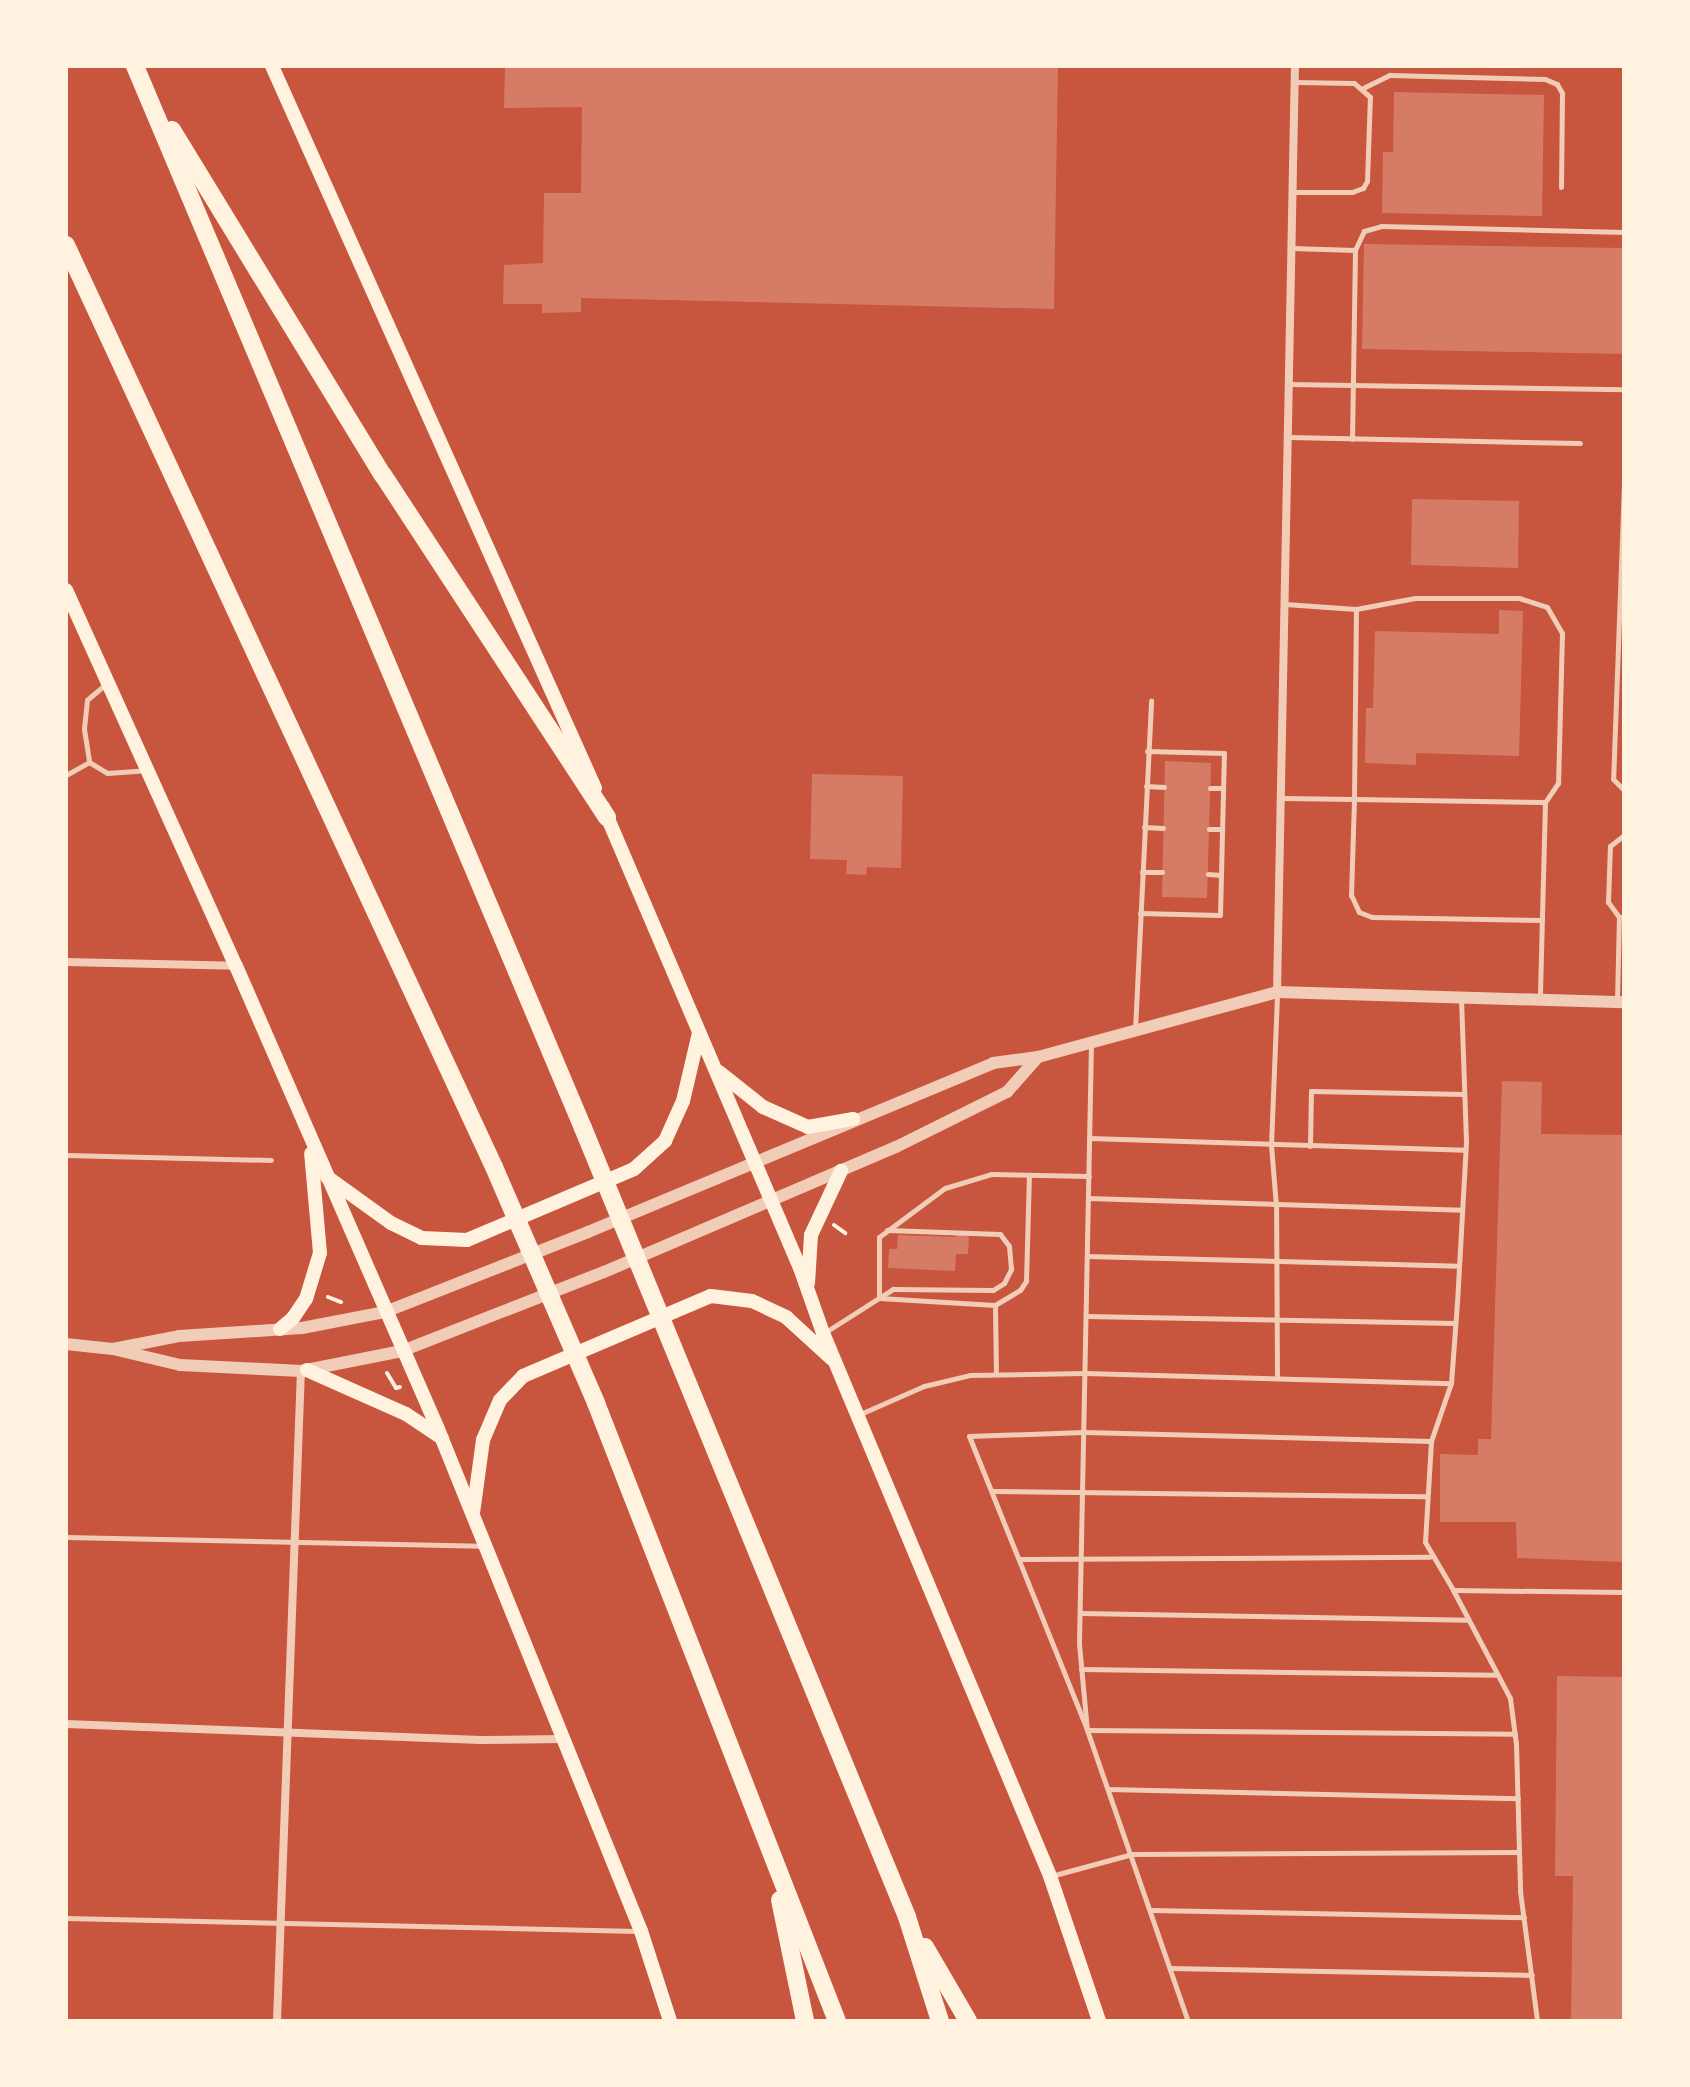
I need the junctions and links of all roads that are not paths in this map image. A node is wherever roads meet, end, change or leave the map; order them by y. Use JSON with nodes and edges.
{"nodes":[{"id":1,"x":272,"y":66,"type":"edge"},
{"id":2,"x":1295,"y":66,"type":"edge"},
{"id":3,"x":138,"y":72,"type":"edge"},
{"id":4,"x":1295,"y":82,"type":"junction"},
{"id":5,"x":1363,"y":88,"type":"junction"},
{"id":6,"x":1561,"y":187,"type":"dead end"},
{"id":7,"x":1293,"y":192,"type":"junction"},
{"id":8,"x":1624,"y":232,"type":"edge"},
{"id":9,"x":66,"y":245,"type":"edge"},
{"id":10,"x":1291,"y":248,"type":"junction"},
{"id":11,"x":1355,"y":250,"type":"junction"},
{"id":12,"x":1289,"y":384,"type":"junction"},
{"id":13,"x":1354,"y":385,"type":"junction"},
{"id":14,"x":1624,"y":389,"type":"edge"},
{"id":15,"x":1288,"y":437,"type":"junction"},
{"id":16,"x":1352,"y":439,"type":"junction"},
{"id":17,"x":1580,"y":443,"type":"dead end"},
{"id":18,"x":1624,"y":483,"type":"edge"},
{"id":19,"x":66,"y":590,"type":"edge"},
{"id":20,"x":1285,"y":604,"type":"junction"},
{"id":21,"x":1356,"y":609,"type":"junction"},
{"id":22,"x":108,"y":682,"type":"junction"},
{"id":23,"x":1151,"y":700,"type":"dead end"},
{"id":24,"x":1147,"y":751,"type":"junction"},
{"id":25,"x":89,"y":762,"type":"junction"},
{"id":26,"x":148,"y":770,"type":"junction"},
{"id":27,"x":66,"y":775,"type":"edge"},
{"id":28,"x":1146,"y":786,"type":"junction"},
{"id":29,"x":1164,"y":787,"type":"dead end"},
{"id":30,"x":1210,"y":788,"type":"dead end"},
{"id":31,"x":1223,"y":788,"type":"junction"},
{"id":32,"x":1624,"y":790,"type":"edge"},
{"id":33,"x":1281,"y":798,"type":"junction"},
{"id":34,"x":1354,"y":799,"type":"junction"},
{"id":35,"x":1545,"y":802,"type":"junction"},
{"id":36,"x":607,"y":817,"type":"junction"},
{"id":37,"x":1144,"y":827,"type":"junction"},
{"id":38,"x":1163,"y":828,"type":"dead end"},
{"id":39,"x":1209,"y":829,"type":"dead end"},
{"id":40,"x":1222,"y":829,"type":"junction"},
{"id":41,"x":1624,"y":835,"type":"edge"},
{"id":42,"x":1142,"y":872,"type":"junction"},
{"id":43,"x":1162,"y":872,"type":"dead end"},
{"id":44,"x":1208,"y":874,"type":"dead end"},
{"id":45,"x":1221,"y":875,"type":"junction"},
{"id":46,"x":1140,"y":913,"type":"junction"},
{"id":47,"x":1621,"y":917,"type":"edge"},
{"id":48,"x":1542,"y":920,"type":"junction"},
{"id":49,"x":66,"y":962,"type":"edge"},
{"id":50,"x":236,"y":966,"type":"junction"},
{"id":51,"x":1277,"y":992,"type":"junction"},
{"id":52,"x":1461,"y":997,"type":"junction"},
{"id":53,"x":1540,"y":999,"type":"junction"},
{"id":54,"x":1620,"y":1002,"type":"edge"},
{"id":55,"x":1135,"y":1031,"type":"junction"},
{"id":56,"x":699,"y":1033,"type":"junction"},
{"id":57,"x":1091,"y":1043,"type":"junction"},
{"id":58,"x":1038,"y":1057,"type":"junction"},
{"id":59,"x":714,"y":1066,"type":"junction"},
{"id":60,"x":1464,"y":1094,"type":"junction"},
{"id":61,"x":853,"y":1119,"type":"junction"},
{"id":62,"x":309,"y":1136,"type":"junction"},
{"id":63,"x":1089,"y":1138,"type":"junction"},
{"id":64,"x":1271,"y":1145,"type":"junction"},
{"id":65,"x":1310,"y":1146,"type":"junction"},
{"id":66,"x":1465,"y":1150,"type":"junction"},
{"id":67,"x":66,"y":1155,"type":"edge"},
{"id":68,"x":271,"y":1160,"type":"dead end"},
{"id":69,"x":754,"y":1161,"type":"junction"},
{"id":70,"x":841,"y":1171,"type":"junction"},
{"id":71,"x":1029,"y":1175,"type":"junction"},
{"id":72,"x":1089,"y":1176,"type":"junction"},
{"id":73,"x":327,"y":1177,"type":"junction"},
{"id":74,"x":1088,"y":1198,"type":"junction"},
{"id":75,"x":771,"y":1201,"type":"junction"},
{"id":76,"x":1276,"y":1206,"type":"junction"},
{"id":77,"x":1462,"y":1210,"type":"junction"},
{"id":78,"x":887,"y":1230,"type":"junction"},
{"id":79,"x":1087,"y":1256,"type":"junction"},
{"id":80,"x":1276,"y":1261,"type":"junction"},
{"id":81,"x":1459,"y":1266,"type":"junction"},
{"id":82,"x":808,"y":1292,"type":"junction"},
{"id":83,"x":878,"y":1298,"type":"junction"},
{"id":84,"x":995,"y":1305,"type":"junction"},
{"id":85,"x":385,"y":1312,"type":"junction"},
{"id":86,"x":1086,"y":1316,"type":"junction"},
{"id":87,"x":1277,"y":1318,"type":"junction"},
{"id":88,"x":1455,"y":1323,"type":"junction"},
{"id":89,"x":280,"y":1329,"type":"junction"},
{"id":90,"x":823,"y":1333,"type":"junction"},
{"id":91,"x":66,"y":1344,"type":"edge"},
{"id":92,"x":113,"y":1349,"type":"junction"},
{"id":93,"x":402,"y":1351,"type":"junction"},
{"id":94,"x":835,"y":1362,"type":"junction"},
{"id":95,"x":304,"y":1371,"type":"junction"},
{"id":96,"x":1085,"y":1373,"type":"junction"},
{"id":97,"x":996,"y":1374,"type":"junction"},
{"id":98,"x":1277,"y":1378,"type":"junction"},
{"id":99,"x":1451,"y":1383,"type":"junction"},
{"id":100,"x":857,"y":1415,"type":"junction"},
{"id":101,"x":1084,"y":1432,"type":"junction"},
{"id":102,"x":442,"y":1438,"type":"junction"},
{"id":103,"x":1431,"y":1441,"type":"junction"},
{"id":104,"x":993,"y":1491,"type":"junction"},
{"id":105,"x":1083,"y":1494,"type":"junction"},
{"id":106,"x":1426,"y":1496,"type":"junction"},
{"id":107,"x":473,"y":1515,"type":"junction"},
{"id":108,"x":66,"y":1537,"type":"edge"},
{"id":109,"x":295,"y":1542,"type":"junction"},
{"id":110,"x":485,"y":1546,"type":"junction"},
{"id":111,"x":1430,"y":1557,"type":"junction"},
{"id":112,"x":1020,"y":1559,"type":"junction"},
{"id":113,"x":1081,"y":1559,"type":"junction"},
{"id":114,"x":1453,"y":1590,"type":"junction"},
{"id":115,"x":1624,"y":1592,"type":"edge"},
{"id":116,"x":1080,"y":1613,"type":"junction"},
{"id":117,"x":1468,"y":1620,"type":"junction"},
{"id":118,"x":1081,"y":1669,"type":"junction"},
{"id":119,"x":1497,"y":1675,"type":"junction"},
{"id":120,"x":66,"y":1724,"type":"edge"},
{"id":121,"x":1087,"y":1730,"type":"junction"},
{"id":122,"x":287,"y":1733,"type":"junction"},
{"id":123,"x":1515,"y":1734,"type":"junction"},
{"id":124,"x":562,"y":1739,"type":"junction"},
{"id":125,"x":1108,"y":1789,"type":"junction"},
{"id":126,"x":1518,"y":1798,"type":"junction"},
{"id":127,"x":770,"y":1851,"type":"junction"},
{"id":128,"x":1519,"y":1852,"type":"junction"},
{"id":129,"x":1132,"y":1854,"type":"junction"},
{"id":130,"x":1050,"y":1876,"type":"junction"},
{"id":131,"x":1151,"y":1910,"type":"junction"},
{"id":132,"x":907,"y":1917,"type":"junction"},
{"id":133,"x":1524,"y":1917,"type":"junction"},
{"id":134,"x":66,"y":1918,"type":"edge"},
{"id":135,"x":281,"y":1923,"type":"junction"},
{"id":136,"x":641,"y":1931,"type":"junction"},
{"id":137,"x":1170,"y":1968,"type":"junction"},
{"id":138,"x":1532,"y":1975,"type":"junction"},
{"id":139,"x":277,"y":2021,"type":"edge"},
{"id":140,"x":670,"y":2021,"type":"edge"},
{"id":141,"x":805,"y":2021,"type":"edge"},
{"id":142,"x":837,"y":2021,"type":"edge"},
{"id":143,"x":940,"y":2021,"type":"edge"},
{"id":144,"x":968,"y":2021,"type":"edge"},
{"id":145,"x":1099,"y":2021,"type":"edge"},
{"id":146,"x":1188,"y":2021,"type":"edge"},
{"id":147,"x":1537,"y":2021,"type":"edge"}],
"edges":[{"from":1,"to":36,"type":"main road"},
{"from":2,"to":4,"type":"street"},
{"from":3,"to":36,"type":"highway"},
{"from":3,"to":132,"type":"highway"},
{"from":4,"to":5,"type":"lane"},
{"from":4,"to":7,"type":"street"},
{"from":5,"to":6,"type":"lane"},
{"from":5,"to":7,"type":"lane"},
{"from":7,"to":10,"type":"street"},
{"from":8,"to":11,"type":"lane"},
{"from":9,"to":127,"type":"highway"},
{"from":10,"to":11,"type":"lane"},
{"from":10,"to":12,"type":"street"},
{"from":11,"to":13,"type":"lane"},
{"from":12,"to":13,"type":"lane"},
{"from":12,"to":15,"type":"street"},
{"from":13,"to":14,"type":"lane"},
{"from":13,"to":16,"type":"lane"},
{"from":15,"to":16,"type":"lane"},
{"from":15,"to":20,"type":"street"},
{"from":16,"to":17,"type":"lane"},
{"from":18,"to":32,"type":"lane"},
{"from":19,"to":22,"type":"main road"},
{"from":20,"to":21,"type":"lane"},
{"from":20,"to":33,"type":"street"},
{"from":21,"to":34,"type":"lane"},
{"from":21,"to":35,"type":"lane"},
{"from":22,"to":25,"type":"lane"},
{"from":22,"to":26,"type":"main road"},
{"from":23,"to":24,"type":"lane"},
{"from":24,"to":28,"type":"lane"},
{"from":24,"to":31,"type":"lane"},
{"from":25,"to":26,"type":"lane"},
{"from":25,"to":27,"type":"lane"},
{"from":26,"to":50,"type":"main road"},
{"from":28,"to":29,"type":"lane"},
{"from":28,"to":37,"type":"lane"},
{"from":30,"to":31,"type":"lane"},
{"from":31,"to":40,"type":"lane"},
{"from":33,"to":34,"type":"lane"},
{"from":33,"to":51,"type":"street"},
{"from":34,"to":35,"type":"lane"},
{"from":34,"to":48,"type":"lane"},
{"from":35,"to":48,"type":"lane"},
{"from":36,"to":56,"type":"main road"},
{"from":37,"to":38,"type":"lane"},
{"from":37,"to":42,"type":"lane"},
{"from":39,"to":40,"type":"lane"},
{"from":40,"to":45,"type":"lane"},
{"from":41,"to":47,"type":"lane"},
{"from":42,"to":43,"type":"lane"},
{"from":42,"to":46,"type":"lane"},
{"from":44,"to":45,"type":"lane"},
{"from":45,"to":46,"type":"lane"},
{"from":46,"to":55,"type":"lane"},
{"from":47,"to":54,"type":"lane"},
{"from":48,"to":53,"type":"lane"},
{"from":49,"to":50,"type":"street"},
{"from":50,"to":62,"type":"main road"},
{"from":51,"to":52,"type":"street"},
{"from":51,"to":55,"type":"street"},
{"from":51,"to":64,"type":"lane"},
{"from":52,"to":53,"type":"street"},
{"from":52,"to":60,"type":"lane"},
{"from":53,"to":54,"type":"street"},
{"from":55,"to":57,"type":"street"},
{"from":56,"to":59,"type":"main road"},
{"from":56,"to":73,"type":"main road"},
{"from":57,"to":58,"type":"street"},
{"from":57,"to":63,"type":"lane"},
{"from":58,"to":61,"type":"street"},
{"from":58,"to":70,"type":"street"},
{"from":59,"to":61,"type":"main road"},
{"from":59,"to":69,"type":"main road"},
{"from":60,"to":65,"type":"lane"},
{"from":60,"to":66,"type":"lane"},
{"from":61,"to":69,"type":"street"},
{"from":62,"to":73,"type":"main road"},
{"from":62,"to":89,"type":"main road"},
{"from":63,"to":64,"type":"lane"},
{"from":63,"to":72,"type":"lane"},
{"from":64,"to":65,"type":"lane"},
{"from":64,"to":76,"type":"lane"},
{"from":65,"to":66,"type":"lane"},
{"from":66,"to":77,"type":"lane"},
{"from":67,"to":68,"type":"lane"},
{"from":69,"to":75,"type":"main road"},
{"from":69,"to":85,"type":"street"},
{"from":70,"to":75,"type":"street"},
{"from":70,"to":82,"type":"main road"},
{"from":71,"to":72,"type":"lane"},
{"from":71,"to":78,"type":"lane"},
{"from":71,"to":84,"type":"lane"},
{"from":72,"to":74,"type":"lane"},
{"from":73,"to":85,"type":"main road"},
{"from":74,"to":76,"type":"lane"},
{"from":74,"to":79,"type":"lane"},
{"from":75,"to":82,"type":"main road"},
{"from":75,"to":93,"type":"street"},
{"from":76,"to":77,"type":"lane"},
{"from":76,"to":80,"type":"lane"},
{"from":77,"to":81,"type":"lane"},
{"from":78,"to":83,"type":"lane"},
{"from":78,"to":83,"type":"lane"},
{"from":79,"to":80,"type":"lane"},
{"from":79,"to":86,"type":"lane"},
{"from":80,"to":81,"type":"lane"},
{"from":80,"to":87,"type":"lane"},
{"from":81,"to":88,"type":"lane"},
{"from":82,"to":90,"type":"main road"},
{"from":83,"to":84,"type":"lane"},
{"from":83,"to":90,"type":"lane"},
{"from":84,"to":97,"type":"lane"},
{"from":85,"to":89,"type":"street"},
{"from":85,"to":93,"type":"main road"},
{"from":86,"to":87,"type":"lane"},
{"from":86,"to":96,"type":"lane"},
{"from":87,"to":88,"type":"lane"},
{"from":87,"to":98,"type":"lane"},
{"from":88,"to":99,"type":"lane"},
{"from":89,"to":92,"type":"street"},
{"from":90,"to":94,"type":"main road"},
{"from":91,"to":92,"type":"street"},
{"from":92,"to":95,"type":"street"},
{"from":93,"to":95,"type":"street"},
{"from":93,"to":102,"type":"main road"},
{"from":94,"to":100,"type":"main road"},
{"from":94,"to":107,"type":"main road"},
{"from":95,"to":102,"type":"main road"},
{"from":95,"to":109,"type":"street"},
{"from":96,"to":97,"type":"lane"},
{"from":96,"to":98,"type":"lane"},
{"from":96,"to":101,"type":"lane"},
{"from":97,"to":100,"type":"lane"},
{"from":98,"to":99,"type":"lane"},
{"from":99,"to":103,"type":"lane"},
{"from":100,"to":130,"type":"main road"},
{"from":101,"to":103,"type":"lane"},
{"from":101,"to":104,"type":"lane"},
{"from":101,"to":105,"type":"lane"},
{"from":102,"to":107,"type":"main road"},
{"from":103,"to":106,"type":"lane"},
{"from":104,"to":105,"type":"lane"},
{"from":104,"to":112,"type":"lane"},
{"from":105,"to":106,"type":"lane"},
{"from":105,"to":113,"type":"lane"},
{"from":106,"to":111,"type":"lane"},
{"from":107,"to":110,"type":"main road"},
{"from":108,"to":109,"type":"lane"},
{"from":109,"to":110,"type":"lane"},
{"from":109,"to":122,"type":"street"},
{"from":110,"to":124,"type":"main road"},
{"from":111,"to":113,"type":"lane"},
{"from":111,"to":114,"type":"lane"},
{"from":112,"to":113,"type":"lane"},
{"from":112,"to":121,"type":"lane"},
{"from":113,"to":116,"type":"lane"},
{"from":114,"to":115,"type":"lane"},
{"from":114,"to":117,"type":"lane"},
{"from":116,"to":117,"type":"lane"},
{"from":116,"to":118,"type":"lane"},
{"from":117,"to":119,"type":"lane"},
{"from":118,"to":119,"type":"lane"},
{"from":118,"to":121,"type":"lane"},
{"from":119,"to":123,"type":"lane"},
{"from":120,"to":122,"type":"street"},
{"from":121,"to":123,"type":"lane"},
{"from":121,"to":125,"type":"lane"},
{"from":122,"to":124,"type":"street"},
{"from":122,"to":135,"type":"street"},
{"from":123,"to":126,"type":"lane"},
{"from":124,"to":136,"type":"main road"},
{"from":125,"to":126,"type":"lane"},
{"from":125,"to":129,"type":"lane"},
{"from":126,"to":128,"type":"lane"},
{"from":127,"to":141,"type":"highway"},
{"from":127,"to":142,"type":"highway"},
{"from":128,"to":129,"type":"lane"},
{"from":128,"to":133,"type":"lane"},
{"from":129,"to":130,"type":"lane"},
{"from":129,"to":131,"type":"lane"},
{"from":130,"to":145,"type":"main road"},
{"from":131,"to":133,"type":"lane"},
{"from":131,"to":137,"type":"lane"},
{"from":132,"to":143,"type":"highway"},
{"from":132,"to":144,"type":"highway"},
{"from":133,"to":138,"type":"lane"},
{"from":134,"to":135,"type":"lane"},
{"from":135,"to":136,"type":"lane"},
{"from":135,"to":139,"type":"street"},
{"from":136,"to":140,"type":"main road"},
{"from":137,"to":138,"type":"lane"},
{"from":137,"to":146,"type":"lane"},
{"from":138,"to":147,"type":"lane"}]}
